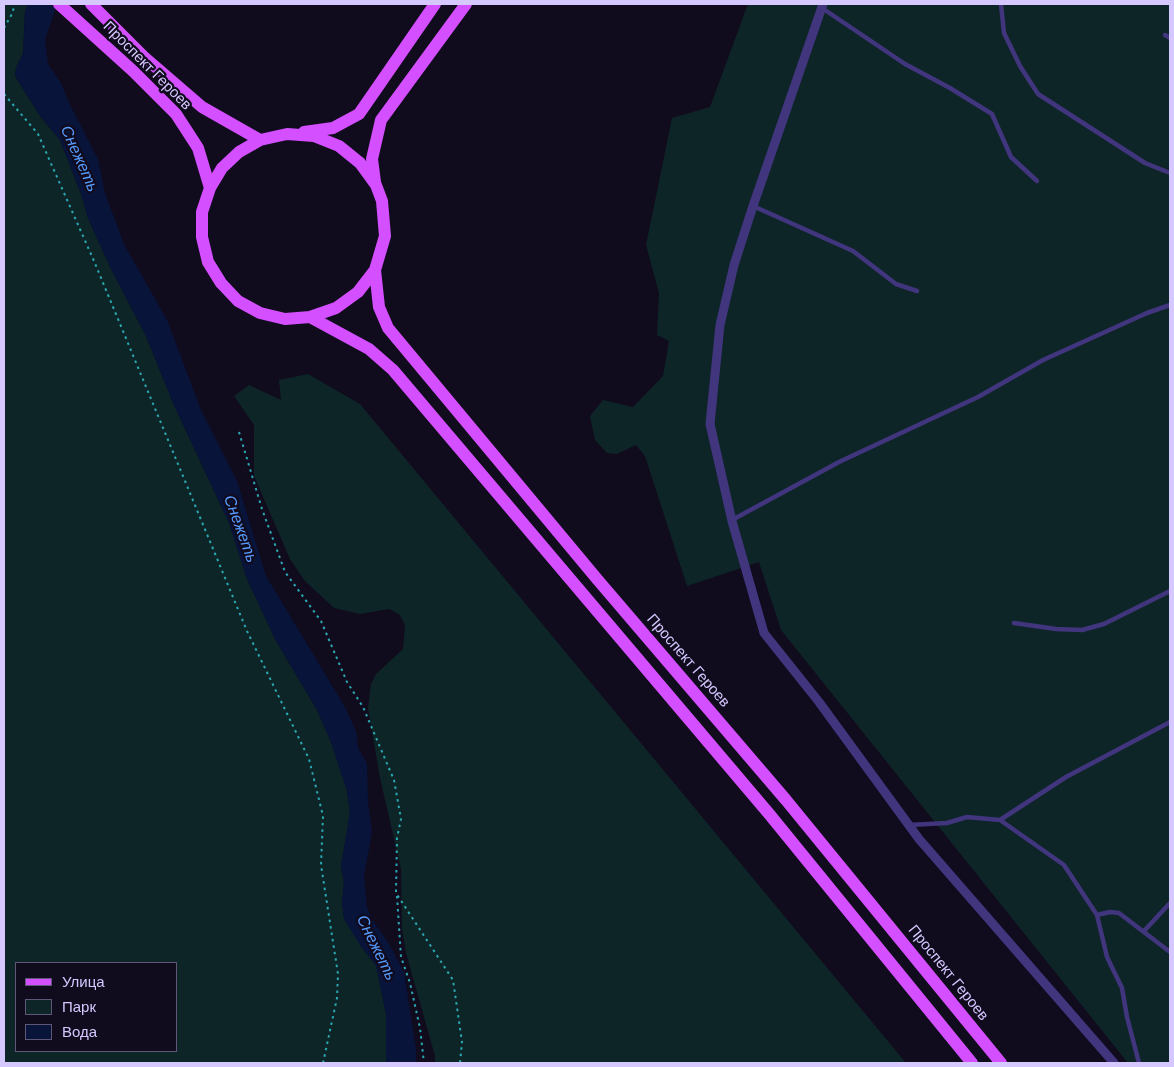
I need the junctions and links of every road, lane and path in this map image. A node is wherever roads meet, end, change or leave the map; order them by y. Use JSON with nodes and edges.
{"nodes":[{"id":1,"x":14,"y":4,"type":"edge"},
{"id":2,"x":59,"y":4,"type":"edge"},
{"id":3,"x":91,"y":4,"type":"edge"},
{"id":4,"x":435,"y":4,"type":"edge"},
{"id":5,"x":466,"y":4,"type":"edge"},
{"id":6,"x":1001,"y":4,"type":"edge"},
{"id":7,"x":822,"y":6,"type":"edge"},
{"id":8,"x":4,"y":28,"type":"edge"},
{"id":9,"x":1165,"y":35,"type":"dead end"},
{"id":10,"x":1170,"y":38,"type":"edge"},
{"id":11,"x":4,"y":94,"type":"edge"},
{"id":12,"x":287,"y":134,"type":"junction"},
{"id":13,"x":260,"y":140,"type":"junction"},
{"id":14,"x":1170,"y":173,"type":"edge"},
{"id":15,"x":1037,"y":181,"type":"dead end"},
{"id":16,"x":376,"y":185,"type":"junction"},
{"id":17,"x":210,"y":188,"type":"junction"},
{"id":18,"x":753,"y":206,"type":"junction"},
{"id":19,"x":375,"y":270,"type":"junction"},
{"id":20,"x":917,"y":291,"type":"dead end"},
{"id":21,"x":1170,"y":305,"type":"edge"},
{"id":22,"x":310,"y":318,"type":"junction"},
{"id":23,"x":239,"y":432,"type":"dead end"},
{"id":24,"x":732,"y":521,"type":"junction"},
{"id":25,"x":1170,"y":591,"type":"edge"},
{"id":26,"x":1014,"y":624,"type":"dead end"},
{"id":27,"x":1170,"y":722,"type":"edge"},
{"id":28,"x":1000,"y":820,"type":"junction"},
{"id":29,"x":909,"y":825,"type":"junction"},
{"id":30,"x":396,"y":893,"type":"junction"},
{"id":31,"x":1170,"y":903,"type":"edge"},
{"id":32,"x":1097,"y":915,"type":"junction"},
{"id":33,"x":1144,"y":931,"type":"junction"},
{"id":34,"x":1170,"y":952,"type":"edge"},
{"id":35,"x":323,"y":1063,"type":"edge"},
{"id":36,"x":424,"y":1063,"type":"edge"},
{"id":37,"x":460,"y":1063,"type":"edge"},
{"id":38,"x":972,"y":1063,"type":"edge"},
{"id":39,"x":1000,"y":1063,"type":"edge"},
{"id":40,"x":1114,"y":1063,"type":"edge"},
{"id":41,"x":1139,"y":1063,"type":"edge"}],
"edges":[{"from":1,"to":8,"type":"path"},
{"from":2,"to":17,"type":"main road","name":"Проспект Героев"},
{"from":3,"to":13,"type":"main road"},
{"from":4,"to":12,"type":"main road"},
{"from":5,"to":16,"type":"main road"},
{"from":6,"to":14,"type":"lane"},
{"from":7,"to":15,"type":"lane"},
{"from":7,"to":18,"type":"street"},
{"from":9,"to":10,"type":"lane"},
{"from":11,"to":35,"type":"path"},
{"from":12,"to":13,"type":"main road","name":"Проспект Героев"},
{"from":12,"to":16,"type":"main road","name":"Проспект Героев"},
{"from":13,"to":17,"type":"main road","name":"Проспект Героев"},
{"from":16,"to":19,"type":"main road","name":"Проспект Героев"},
{"from":17,"to":22,"type":"main road","name":"Проспект Героев"},
{"from":18,"to":20,"type":"lane"},
{"from":18,"to":24,"type":"street"},
{"from":19,"to":22,"type":"main road","name":"Проспект Героев"},
{"from":19,"to":39,"type":"main road","name":"Проспект Героев"},
{"from":21,"to":24,"type":"lane"},
{"from":22,"to":38,"type":"main road","name":"Проспект Героев"},
{"from":23,"to":30,"type":"path"},
{"from":24,"to":29,"type":"street"},
{"from":25,"to":26,"type":"lane"},
{"from":27,"to":28,"type":"lane"},
{"from":28,"to":29,"type":"lane"},
{"from":28,"to":32,"type":"lane"},
{"from":29,"to":40,"type":"street"},
{"from":30,"to":36,"type":"path"},
{"from":30,"to":37,"type":"path"},
{"from":31,"to":33,"type":"lane"},
{"from":32,"to":33,"type":"lane"},
{"from":32,"to":41,"type":"lane"},
{"from":33,"to":34,"type":"lane"}]}
